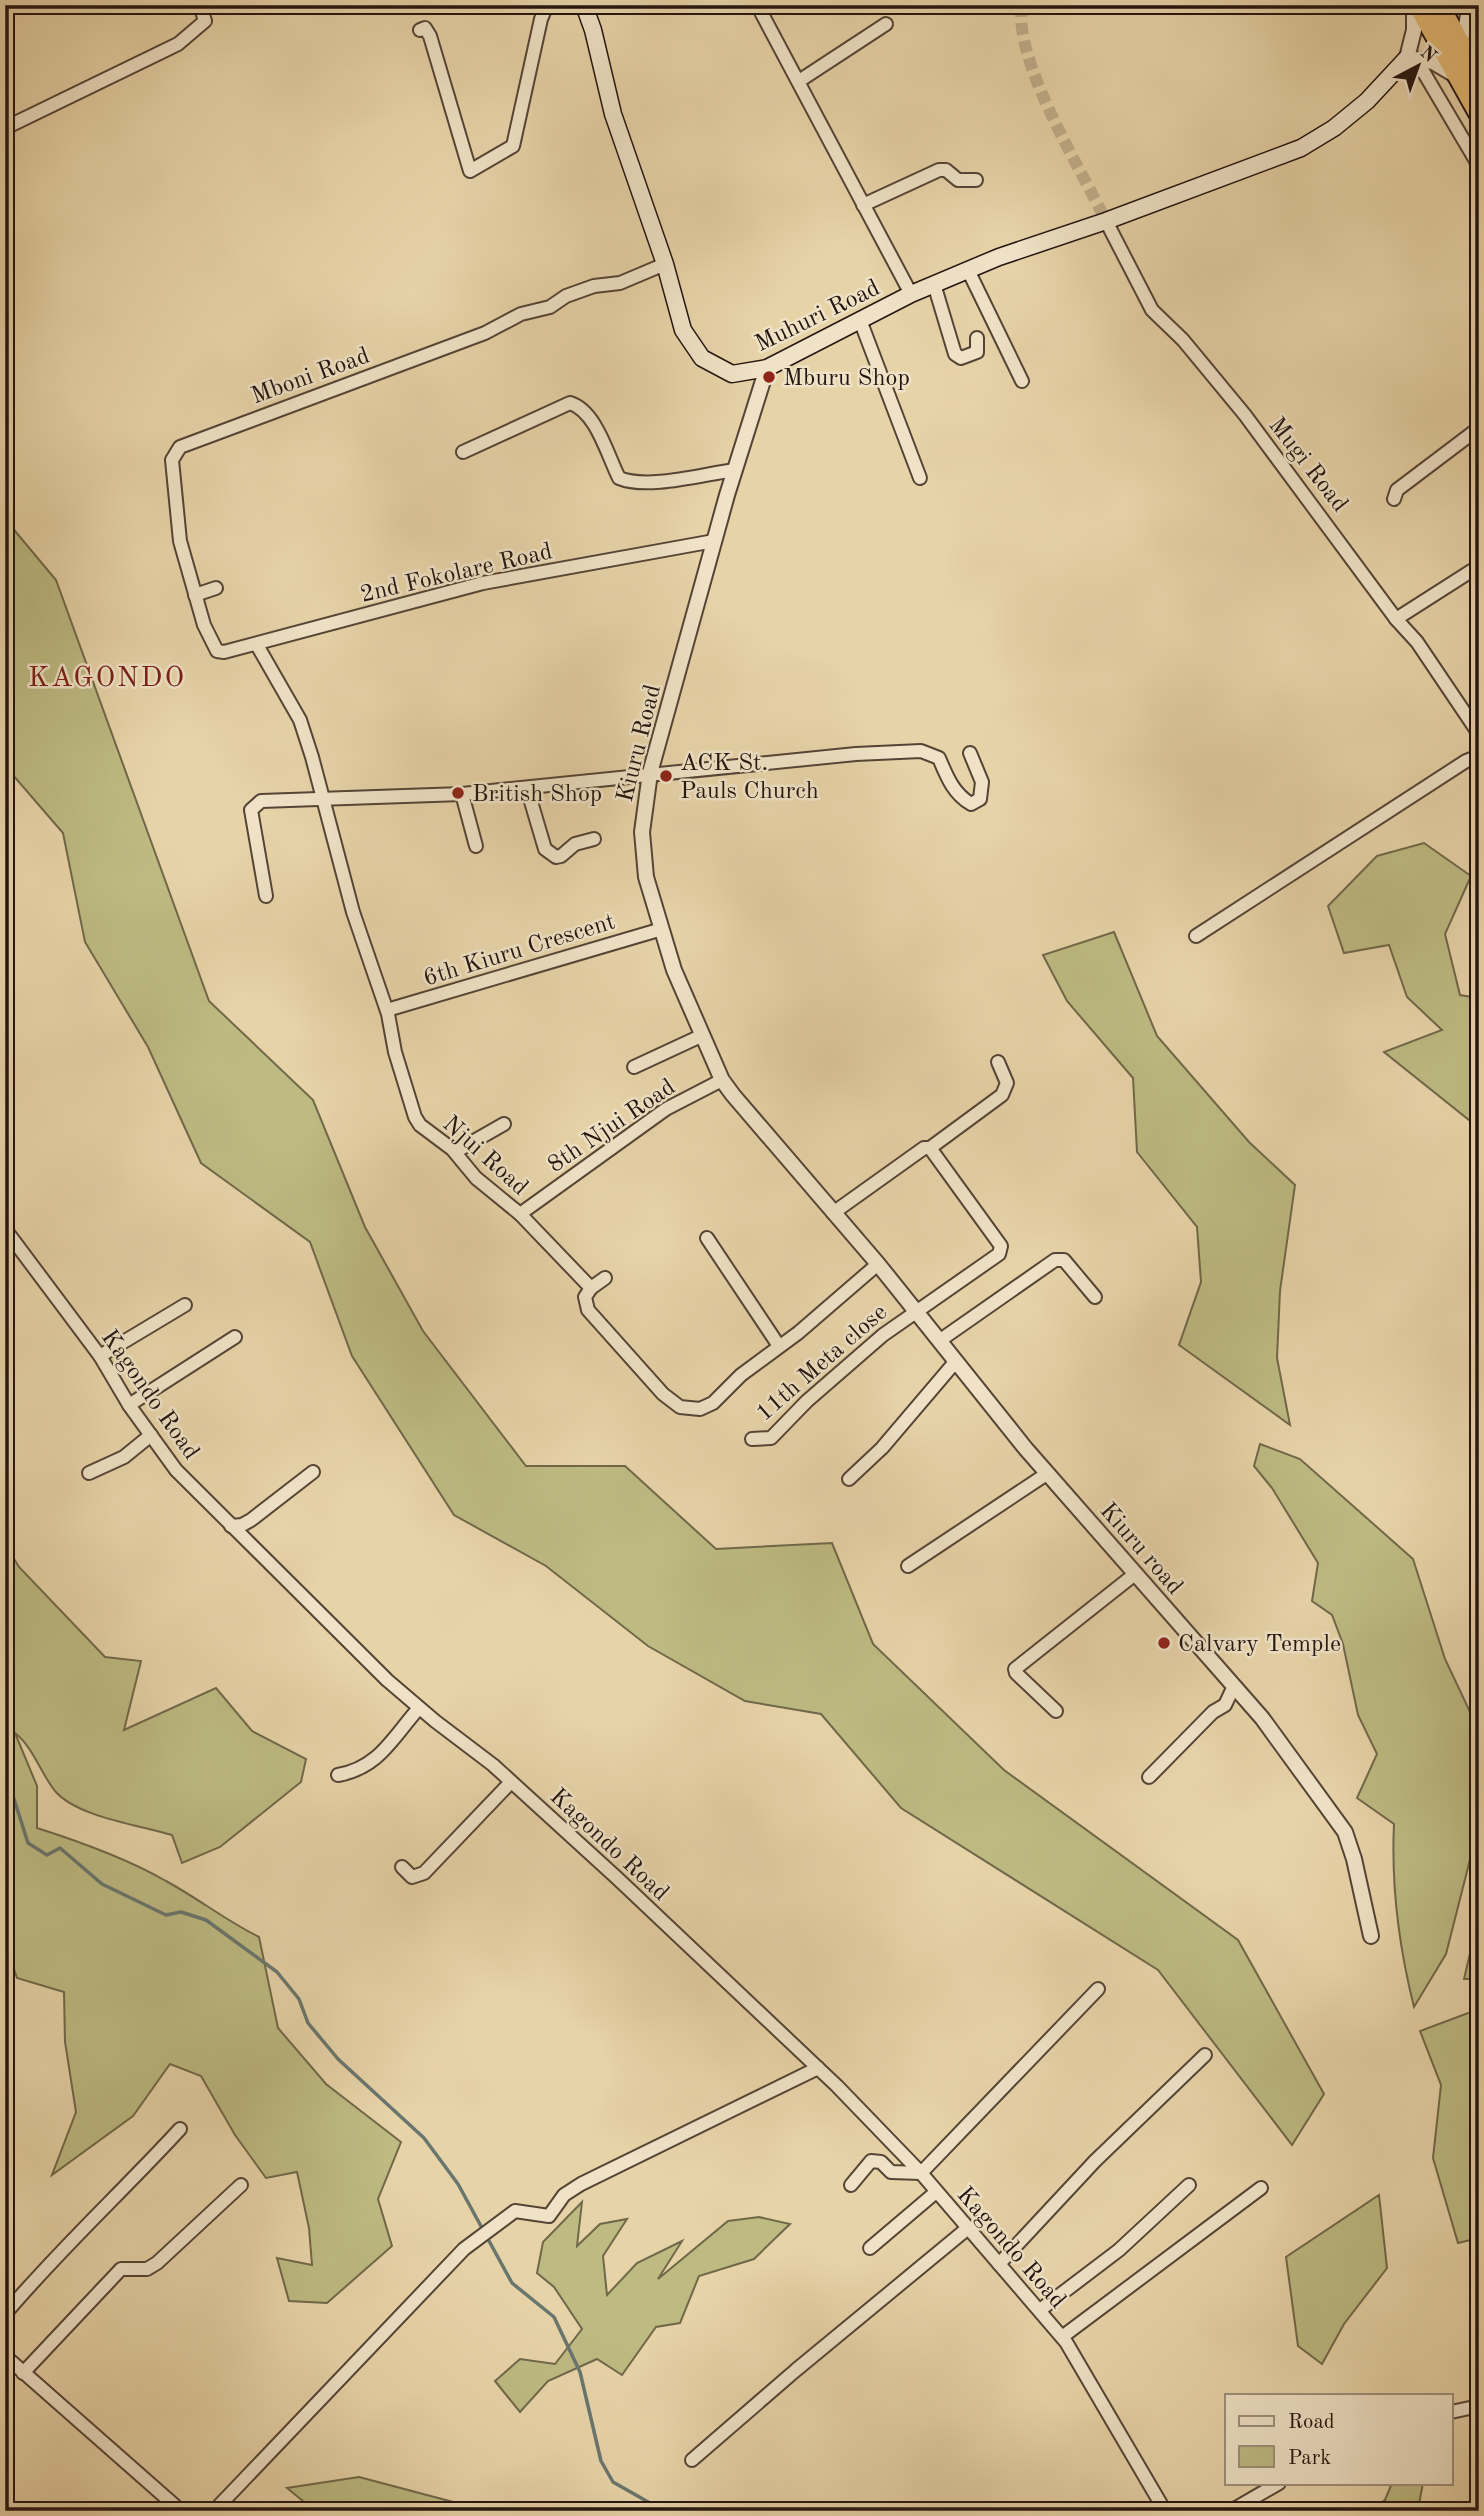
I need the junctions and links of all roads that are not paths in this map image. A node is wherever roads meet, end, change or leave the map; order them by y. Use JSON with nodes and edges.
{"nodes":[{"id":1,"x":200,"y":5,"type":"edge"},
{"id":2,"x":547,"y":5,"type":"edge"},
{"id":3,"x":584,"y":5,"type":"edge"},
{"id":4,"x":761,"y":5,"type":"edge"},
{"id":5,"x":1416,"y":5,"type":"edge"},
{"id":6,"x":1439,"y":5,"type":"edge"},
{"id":7,"x":1468,"y":8,"type":"edge"},
{"id":8,"x":886,"y":24,"type":"dead end"},
{"id":9,"x":420,"y":30,"type":"dead end"},
{"id":10,"x":1479,"y":34,"type":"edge"},
{"id":11,"x":1461,"y":46,"type":"junction"},
{"id":12,"x":1412,"y":59,"type":"junction"},
{"id":13,"x":1459,"y":78,"type":"junction"},
{"id":14,"x":1479,"y":78,"type":"edge"},
{"id":15,"x":799,"y":81,"type":"junction"},
{"id":16,"x":1479,"y":114,"type":"edge"},
{"id":17,"x":5,"y":128,"type":"edge"},
{"id":18,"x":1479,"y":166,"type":"edge"},
{"id":19,"x":976,"y":180,"type":"dead end"},
{"id":20,"x":863,"y":205,"type":"junction"},
{"id":21,"x":1106,"y":221,"type":"junction"},
{"id":22,"x":665,"y":264,"type":"junction"},
{"id":23,"x":968,"y":270,"type":"junction"},
{"id":24,"x":934,"y":284,"type":"junction"},
{"id":25,"x":911,"y":294,"type":"junction"},
{"id":26,"x":860,"y":320,"type":"junction"},
{"id":27,"x":977,"y":338,"type":"dead end"},
{"id":28,"x":767,"y":368,"type":"junction"},
{"id":29,"x":1022,"y":381,"type":"dead end"},
{"id":30,"x":1479,"y":428,"type":"edge"},
{"id":31,"x":463,"y":452,"type":"dead end"},
{"id":32,"x":735,"y":470,"type":"junction"},
{"id":33,"x":920,"y":478,"type":"dead end"},
{"id":34,"x":1394,"y":499,"type":"dead end"},
{"id":35,"x":714,"y":541,"type":"junction"},
{"id":36,"x":1479,"y":565,"type":"edge"},
{"id":37,"x":216,"y":588,"type":"dead end"},
{"id":38,"x":195,"y":595,"type":"junction"},
{"id":39,"x":1396,"y":619,"type":"junction"},
{"id":40,"x":212,"y":645,"type":"joint"},
{"id":41,"x":257,"y":645,"type":"junction"},
{"id":42,"x":1479,"y":734,"type":"edge"},
{"id":43,"x":970,"y":753,"type":"dead end"},
{"id":44,"x":1479,"y":755,"type":"edge"},
{"id":45,"x":650,"y":773,"type":"junction"},
{"id":46,"x":527,"y":788,"type":"junction"},
{"id":47,"x":462,"y":794,"type":"junction"},
{"id":48,"x":324,"y":799,"type":"junction"},
{"id":49,"x":594,"y":839,"type":"dead end"},
{"id":50,"x":476,"y":846,"type":"dead end"},
{"id":51,"x":266,"y":896,"type":"dead end"},
{"id":52,"x":662,"y":929,"type":"junction"},
{"id":53,"x":1196,"y":936,"type":"dead end"},
{"id":54,"x":387,"y":1010,"type":"junction"},
{"id":55,"x":703,"y":1035,"type":"junction"},
{"id":56,"x":998,"y":1062,"type":"dead end"},
{"id":57,"x":634,"y":1068,"type":"dead end"},
{"id":58,"x":722,"y":1080,"type":"junction"},
{"id":59,"x":504,"y":1125,"type":"dead end"},
{"id":60,"x":930,"y":1148,"type":"junction"},
{"id":61,"x":455,"y":1153,"type":"junction"},
{"id":62,"x":523,"y":1212,"type":"junction"},
{"id":63,"x":833,"y":1213,"type":"junction"},
{"id":64,"x":5,"y":1229,"type":"edge"},
{"id":65,"x":707,"y":1238,"type":"dead end"},
{"id":66,"x":878,"y":1264,"type":"junction"},
{"id":67,"x":605,"y":1278,"type":"dead end"},
{"id":68,"x":591,"y":1288,"type":"junction"},
{"id":69,"x":1096,"y":1297,"type":"dead end"},
{"id":70,"x":185,"y":1305,"type":"dead end"},
{"id":71,"x":915,"y":1311,"type":"junction"},
{"id":72,"x":235,"y":1337,"type":"dead end"},
{"id":73,"x":939,"y":1341,"type":"junction"},
{"id":74,"x":779,"y":1346,"type":"junction"},
{"id":75,"x":100,"y":1356,"type":"junction"},
{"id":76,"x":956,"y":1362,"type":"junction"},
{"id":77,"x":129,"y":1405,"type":"junction"},
{"id":78,"x":151,"y":1435,"type":"junction"},
{"id":79,"x":752,"y":1439,"type":"dead end"},
{"id":80,"x":313,"y":1472,"type":"dead end"},
{"id":81,"x":89,"y":1473,"type":"dead end"},
{"id":82,"x":1048,"y":1473,"type":"junction"},
{"id":83,"x":849,"y":1479,"type":"dead end"},
{"id":84,"x":231,"y":1526,"type":"junction"},
{"id":85,"x":908,"y":1566,"type":"dead end"},
{"id":86,"x":1135,"y":1574,"type":"junction"},
{"id":87,"x":1234,"y":1686,"type":"junction"},
{"id":88,"x":419,"y":1708,"type":"junction"},
{"id":89,"x":1056,"y":1711,"type":"dead end"},
{"id":90,"x":338,"y":1775,"type":"dead end"},
{"id":91,"x":1149,"y":1777,"type":"dead end"},
{"id":92,"x":511,"y":1782,"type":"junction"},
{"id":93,"x":402,"y":1867,"type":"dead end"},
{"id":94,"x":1371,"y":1937,"type":"dead end"},
{"id":95,"x":1098,"y":1989,"type":"dead end"},
{"id":96,"x":1205,"y":2055,"type":"dead end"},
{"id":97,"x":818,"y":2067,"type":"junction"},
{"id":98,"x":180,"y":2129,"type":"dead end"},
{"id":99,"x":921,"y":2174,"type":"junction"},
{"id":100,"x":241,"y":2185,"type":"dead end"},
{"id":101,"x":851,"y":2185,"type":"dead end"},
{"id":102,"x":1189,"y":2185,"type":"dead end"},
{"id":103,"x":1261,"y":2188,"type":"dead end"},
{"id":104,"x":936,"y":2192,"type":"junction"},
{"id":105,"x":968,"y":2228,"type":"junction"},
{"id":106,"x":870,"y":2248,"type":"dead end"},
{"id":107,"x":999,"y":2264,"type":"junction"},
{"id":108,"x":1040,"y":2310,"type":"junction"},
{"id":109,"x":5,"y":2314,"type":"edge"},
{"id":110,"x":1062,"y":2337,"type":"junction"},
{"id":111,"x":5,"y":2356,"type":"edge"},
{"id":112,"x":23,"y":2373,"type":"junction"},
{"id":113,"x":1479,"y":2406,"type":"edge"},
{"id":114,"x":1452,"y":2412,"type":"edge"},
{"id":115,"x":692,"y":2460,"type":"dead end"},
{"id":116,"x":1277,"y":2484,"type":"edge"},
{"id":117,"x":181,"y":2511,"type":"edge"},
{"id":118,"x":214,"y":2511,"type":"edge"},
{"id":119,"x":1165,"y":2511,"type":"edge"},
{"id":120,"x":1231,"y":2511,"type":"edge"}],
"edges":[{"from":1,"to":17,"type":"street"},
{"from":2,"to":9,"type":"street"},
{"from":3,"to":22,"type":"main road","name":"Muhuri Road"},
{"from":4,"to":15,"type":"street"},
{"from":5,"to":12,"type":"street"},
{"from":5,"to":13,"type":"highway"},
{"from":6,"to":11,"type":"highway"},
{"from":7,"to":10,"type":"street"},
{"from":7,"to":11,"type":"street"},
{"from":8,"to":15,"type":"street"},
{"from":11,"to":14,"type":"highway"},
{"from":12,"to":13,"type":"street"},
{"from":12,"to":18,"type":"street"},
{"from":12,"to":21,"type":"main road","name":"Muhuri Road"},
{"from":13,"to":16,"type":"highway"},
{"from":15,"to":20,"type":"street"},
{"from":19,"to":20,"type":"street"},
{"from":20,"to":25,"type":"street"},
{"from":21,"to":23,"type":"main road","name":"Muhuri Road"},
{"from":21,"to":39,"type":"street","name":"Mugi Road"},
{"from":22,"to":28,"type":"main road","name":"Muhuri Road"},
{"from":22,"to":38,"type":"street","name":"Mboni Road"},
{"from":23,"to":24,"type":"main road","name":"Muhuri Road"},
{"from":23,"to":29,"type":"street"},
{"from":24,"to":25,"type":"main road","name":"Muhuri Road"},
{"from":24,"to":27,"type":"street"},
{"from":25,"to":26,"type":"main road","name":"Muhuri Road"},
{"from":26,"to":28,"type":"main road","name":"Muhuri Road"},
{"from":26,"to":33,"type":"street"},
{"from":28,"to":32,"type":"street","name":"Kiuru Road"},
{"from":30,"to":34,"type":"street"},
{"from":31,"to":32,"type":"street"},
{"from":32,"to":35,"type":"street","name":"Kiuru Road"},
{"from":35,"to":41,"type":"street","name":"2nd Fokolare Road"},
{"from":35,"to":45,"type":"street","name":"Kiuru Road"},
{"from":36,"to":39,"type":"street"},
{"from":37,"to":38,"type":"street"},
{"from":38,"to":40,"type":"street","name":"Mboni Road"},
{"from":39,"to":42,"type":"street","name":"Mugi Road"},
{"from":40,"to":41,"type":"street","name":"2nd Fokolare Road"},
{"from":41,"to":48,"type":"street","name":"Njui Road"},
{"from":43,"to":45,"type":"street"},
{"from":44,"to":53,"type":"street"},
{"from":45,"to":46,"type":"street"},
{"from":45,"to":52,"type":"street","name":"Kiuru Road"},
{"from":46,"to":47,"type":"street"},
{"from":46,"to":49,"type":"street"},
{"from":47,"to":48,"type":"street"},
{"from":47,"to":50,"type":"street"},
{"from":48,"to":51,"type":"street"},
{"from":48,"to":54,"type":"street","name":"Njui Road"},
{"from":52,"to":54,"type":"street","name":"6th Kiuru Crescent"},
{"from":52,"to":55,"type":"street","name":"Kiuru Road"},
{"from":54,"to":61,"type":"street","name":"Njui Road"},
{"from":55,"to":57,"type":"street"},
{"from":55,"to":58,"type":"street","name":"Kiuru Road"},
{"from":56,"to":60,"type":"street"},
{"from":58,"to":62,"type":"street","name":"8th Njui Road"},
{"from":58,"to":63,"type":"street","name":"Kiuru Road"},
{"from":59,"to":61,"type":"street"},
{"from":60,"to":63,"type":"street"},
{"from":60,"to":71,"type":"street","name":"11th Meta close"},
{"from":61,"to":62,"type":"street","name":"Njui Road"},
{"from":62,"to":68,"type":"street","name":"Njui Road"},
{"from":63,"to":66,"type":"street","name":"Kiuru road"},
{"from":64,"to":75,"type":"street","name":"Kagondo Road"},
{"from":65,"to":74,"type":"street"},
{"from":66,"to":71,"type":"street","name":"Kiuru road"},
{"from":66,"to":74,"type":"street"},
{"from":67,"to":68,"type":"street"},
{"from":68,"to":74,"type":"street"},
{"from":69,"to":73,"type":"street"},
{"from":70,"to":75,"type":"street"},
{"from":71,"to":73,"type":"street","name":"Kiuru road"},
{"from":71,"to":79,"type":"street","name":"11th Meta close"},
{"from":72,"to":77,"type":"street"},
{"from":73,"to":76,"type":"street","name":"Kiuru road"},
{"from":75,"to":77,"type":"street","name":"Kagondo Road"},
{"from":76,"to":82,"type":"street","name":"Kiuru road"},
{"from":76,"to":83,"type":"street"},
{"from":77,"to":78,"type":"street","name":"Kagondo Road"},
{"from":78,"to":81,"type":"street"},
{"from":78,"to":84,"type":"street","name":"Kagondo Road"},
{"from":80,"to":84,"type":"street"},
{"from":82,"to":85,"type":"street"},
{"from":82,"to":86,"type":"street","name":"Kiuru road"},
{"from":84,"to":88,"type":"street","name":"Kagondo Road"},
{"from":86,"to":87,"type":"street","name":"Kiuru road"},
{"from":86,"to":89,"type":"street"},
{"from":87,"to":91,"type":"street"},
{"from":87,"to":94,"type":"street","name":"Kiuru road"},
{"from":88,"to":90,"type":"street"},
{"from":88,"to":92,"type":"street","name":"Kagondo Road"},
{"from":92,"to":93,"type":"street"},
{"from":92,"to":97,"type":"street","name":"Kagondo Road"},
{"from":95,"to":99,"type":"street"},
{"from":96,"to":107,"type":"street"},
{"from":97,"to":99,"type":"street","name":"Kagondo Road"},
{"from":97,"to":118,"type":"street"},
{"from":98,"to":109,"type":"street"},
{"from":99,"to":101,"type":"street"},
{"from":99,"to":104,"type":"street","name":"Kagondo Road"},
{"from":100,"to":112,"type":"street"},
{"from":102,"to":108,"type":"street"},
{"from":103,"to":110,"type":"street"},
{"from":104,"to":105,"type":"street","name":"Kagondo Road"},
{"from":104,"to":106,"type":"street"},
{"from":105,"to":107,"type":"street","name":"Kagondo Road"},
{"from":105,"to":115,"type":"street"},
{"from":107,"to":108,"type":"street","name":"Kagondo Road"},
{"from":108,"to":110,"type":"street","name":"Kagondo Road"},
{"from":110,"to":119,"type":"street","name":"Kagondo Road"},
{"from":111,"to":112,"type":"street"},
{"from":112,"to":117,"type":"street"},
{"from":113,"to":114,"type":"street"},
{"from":116,"to":120,"type":"street"}]}
